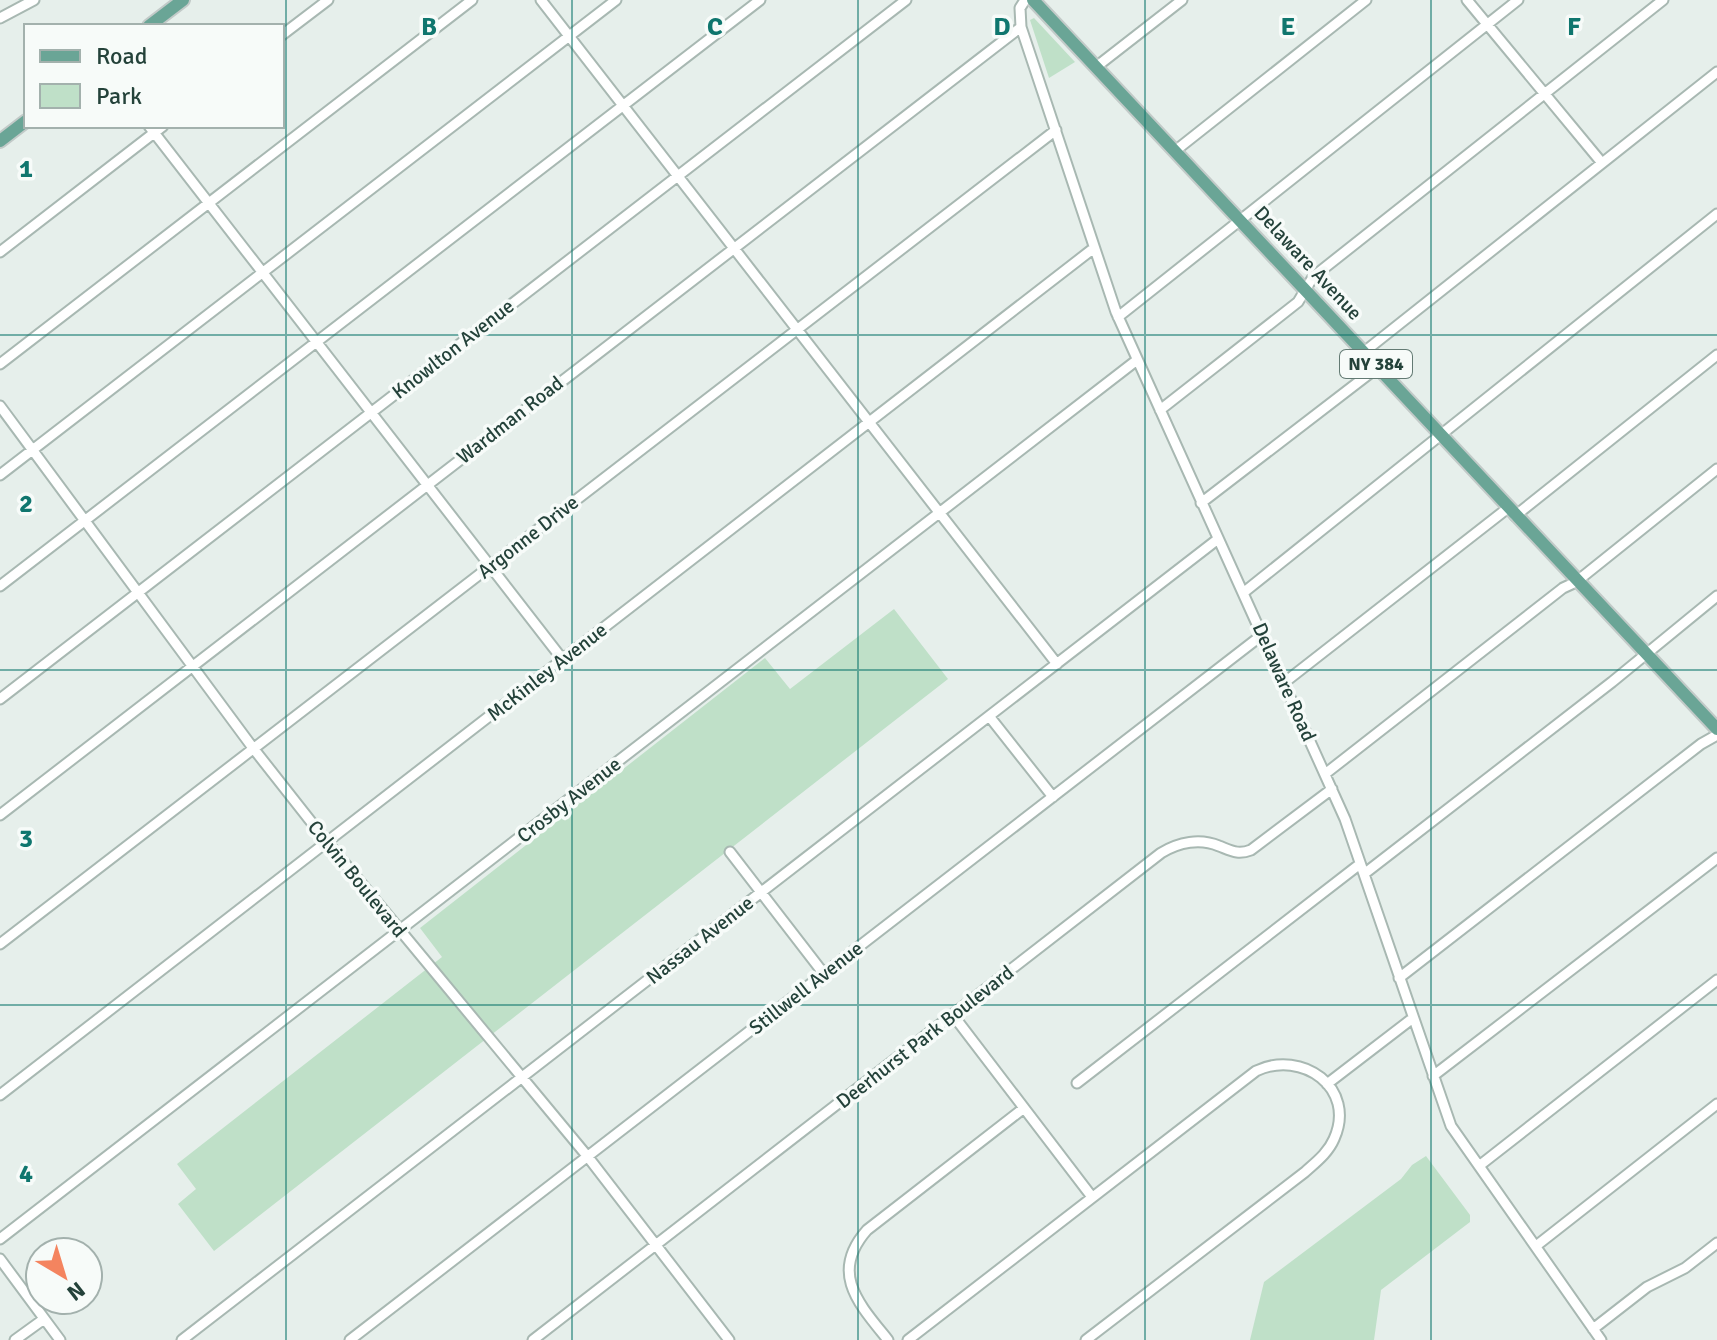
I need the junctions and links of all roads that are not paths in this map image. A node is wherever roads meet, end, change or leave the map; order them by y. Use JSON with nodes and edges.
{"nodes":[{"id":1,"x":34,"y":0,"type":"edge"},
{"id":2,"x":183,"y":0,"type":"edge"},
{"id":3,"x":328,"y":0,"type":"edge"},
{"id":4,"x":472,"y":0,"type":"edge"},
{"id":5,"x":541,"y":0,"type":"edge"},
{"id":6,"x":616,"y":0,"type":"edge"},
{"id":7,"x":760,"y":0,"type":"edge"},
{"id":8,"x":906,"y":0,"type":"edge"},
{"id":9,"x":1025,"y":0,"type":"edge"},
{"id":10,"x":1033,"y":0,"type":"edge"},
{"id":11,"x":1182,"y":0,"type":"edge"},
{"id":12,"x":1366,"y":0,"type":"edge"},
{"id":13,"x":1467,"y":0,"type":"edge"},
{"id":14,"x":1518,"y":0,"type":"edge"},
{"id":15,"x":1663,"y":0,"type":"edge"},
{"id":16,"x":0,"y":18,"type":"edge"},
{"id":17,"x":152,"y":24,"type":"edge"},
{"id":18,"x":1487,"y":25,"type":"junction"},
{"id":19,"x":1021,"y":27,"type":"junction"},
{"id":20,"x":284,"y":33,"type":"edge"},
{"id":21,"x":569,"y":36,"type":"junction"},
{"id":22,"x":1096,"y":67,"type":"junction"},
{"id":23,"x":1717,"y":72,"type":"edge"},
{"id":24,"x":1545,"y":94,"type":"junction"},
{"id":25,"x":624,"y":105,"type":"junction"},
{"id":26,"x":24,"y":123,"type":"edge"},
{"id":27,"x":151,"y":130,"type":"edge"},
{"id":28,"x":1056,"y":130,"type":"junction"},
{"id":29,"x":0,"y":141,"type":"edge"},
{"id":30,"x":1175,"y":151,"type":"junction"},
{"id":31,"x":1602,"y":163,"type":"junction"},
{"id":32,"x":678,"y":175,"type":"junction"},
{"id":33,"x":209,"y":203,"type":"junction"},
{"id":34,"x":1717,"y":214,"type":"edge"},
{"id":35,"x":1241,"y":219,"type":"junction"},
{"id":36,"x":734,"y":248,"type":"junction"},
{"id":37,"x":1094,"y":248,"type":"junction"},
{"id":38,"x":0,"y":252,"type":"edge"},
{"id":39,"x":263,"y":273,"type":"junction"},
{"id":40,"x":1305,"y":290,"type":"junction"},
{"id":41,"x":1118,"y":317,"type":"junction"},
{"id":42,"x":797,"y":329,"type":"junction"},
{"id":43,"x":317,"y":342,"type":"junction"},
{"id":44,"x":1364,"y":352,"type":"junction"},
{"id":45,"x":1717,"y":355,"type":"edge"},
{"id":46,"x":1137,"y":360,"type":"junction"},
{"id":47,"x":0,"y":364,"type":"edge"},
{"id":48,"x":1378,"y":367,"type":"junction"},
{"id":49,"x":0,"y":406,"type":"edge"},
{"id":50,"x":1160,"y":410,"type":"junction"},
{"id":51,"x":371,"y":412,"type":"junction"},
{"id":52,"x":870,"y":423,"type":"junction"},
{"id":53,"x":1441,"y":436,"type":"junction"},
{"id":54,"x":33,"y":450,"type":"junction"},
{"id":55,"x":1717,"y":469,"type":"edge"},
{"id":56,"x":0,"y":475,"type":"edge"},
{"id":57,"x":427,"y":485,"type":"junction"},
{"id":58,"x":1201,"y":503,"type":"junction"},
{"id":59,"x":1512,"y":512,"type":"junction"},
{"id":60,"x":940,"y":513,"type":"junction"},
{"id":61,"x":85,"y":521,"type":"junction"},
{"id":62,"x":1218,"y":539,"type":"junction"},
{"id":63,"x":490,"y":566,"type":"junction"},
{"id":64,"x":1576,"y":582,"type":"junction"},
{"id":65,"x":0,"y":586,"type":"edge"},
{"id":66,"x":138,"y":592,"type":"junction"},
{"id":67,"x":1243,"y":593,"type":"junction"},
{"id":68,"x":1717,"y":596,"type":"edge"},
{"id":69,"x":1262,"y":635,"type":"junction"},
{"id":70,"x":1646,"y":654,"type":"junction"},
{"id":71,"x":563,"y":660,"type":"junction"},
{"id":72,"x":1057,"y":664,"type":"junction"},
{"id":73,"x":193,"y":666,"type":"junction"},
{"id":74,"x":1285,"y":682,"type":"junction"},
{"id":75,"x":0,"y":699,"type":"edge"},
{"id":76,"x":989,"y":716,"type":"junction"},
{"id":77,"x":1717,"y":732,"type":"edge"},
{"id":78,"x":253,"y":748,"type":"junction"},
{"id":79,"x":1325,"y":774,"type":"junction"},
{"id":80,"x":1332,"y":789,"type":"junction"},
{"id":81,"x":1053,"y":797,"type":"junction"},
{"id":82,"x":0,"y":815,"type":"edge"},
{"id":83,"x":327,"y":842,"type":"junction"},
{"id":84,"x":730,"y":852,"type":"dead end"},
{"id":85,"x":1717,"y":858,"type":"edge"},
{"id":86,"x":1362,"y":869,"type":"junction"},
{"id":87,"x":761,"y":892,"type":"junction"},
{"id":88,"x":399,"y":930,"type":"junction"},
{"id":89,"x":0,"y":944,"type":"edge"},
{"id":90,"x":824,"y":974,"type":"junction"},
{"id":91,"x":1399,"y":978,"type":"junction"},
{"id":92,"x":1717,"y":980,"type":"edge"},
{"id":93,"x":953,"y":1015,"type":"junction"},
{"id":94,"x":1413,"y":1018,"type":"junction"},
{"id":95,"x":1433,"y":1076,"type":"junction"},
{"id":96,"x":523,"y":1077,"type":"junction"},
{"id":97,"x":1077,"y":1083,"type":"dead end"},
{"id":98,"x":1327,"y":1084,"type":"junction"},
{"id":99,"x":0,"y":1095,"type":"edge"},
{"id":100,"x":1717,"y":1104,"type":"edge"},
{"id":101,"x":1024,"y":1108,"type":"junction"},
{"id":102,"x":588,"y":1157,"type":"junction"},
{"id":103,"x":1479,"y":1166,"type":"junction"},
{"id":104,"x":1092,"y":1197,"type":"junction"},
{"id":105,"x":0,"y":1239,"type":"edge"},
{"id":106,"x":1717,"y":1243,"type":"edge"},
{"id":107,"x":656,"y":1245,"type":"junction"},
{"id":108,"x":1536,"y":1246,"type":"junction"},
{"id":109,"x":0,"y":1259,"type":"edge"},
{"id":110,"x":44,"y":1319,"type":"junction"},
{"id":111,"x":1593,"y":1329,"type":"junction"},
{"id":112,"x":15,"y":1340,"type":"edge"},
{"id":113,"x":60,"y":1340,"type":"edge"},
{"id":114,"x":182,"y":1340,"type":"edge"},
{"id":115,"x":350,"y":1340,"type":"edge"},
{"id":116,"x":533,"y":1340,"type":"edge"},
{"id":117,"x":729,"y":1340,"type":"edge"},
{"id":118,"x":888,"y":1340,"type":"edge"},
{"id":119,"x":908,"y":1340,"type":"edge"},
{"id":120,"x":1086,"y":1340,"type":"edge"},
{"id":121,"x":1601,"y":1340,"type":"edge"}],
"edges":[{"from":1,"to":16,"type":"street"},
{"from":2,"to":17,"type":"main road"},
{"from":3,"to":20,"type":"street"},
{"from":4,"to":33,"type":"street"},
{"from":5,"to":21,"type":"street"},
{"from":6,"to":21,"type":"street"},
{"from":7,"to":25,"type":"street"},
{"from":8,"to":32,"type":"street","name":"Knowlton Avenue"},
{"from":9,"to":19,"type":"street","name":"Delaware Road"},
{"from":10,"to":22,"type":"main road","name":"Delaware Avenue","number":"NY 384"},
{"from":11,"to":22,"type":"street"},
{"from":12,"to":30,"type":"street"},
{"from":13,"to":18,"type":"street"},
{"from":14,"to":18,"type":"street"},
{"from":15,"to":24,"type":"street"},
{"from":18,"to":24,"type":"street"},
{"from":18,"to":35,"type":"street"},
{"from":19,"to":28,"type":"street","name":"Delaware Road"},
{"from":19,"to":36,"type":"street","name":"Wardman Road"},
{"from":21,"to":25,"type":"street"},
{"from":21,"to":39,"type":"street"},
{"from":22,"to":30,"type":"main road","name":"Delaware Avenue","number":"NY 384"},
{"from":23,"to":31,"type":"street"},
{"from":24,"to":31,"type":"street"},
{"from":24,"to":40,"type":"street"},
{"from":25,"to":32,"type":"street"},
{"from":25,"to":43,"type":"street"},
{"from":26,"to":29,"type":"main road"},
{"from":27,"to":33,"type":"street"},
{"from":27,"to":38,"type":"street"},
{"from":28,"to":37,"type":"street","name":"Delaware Road"},
{"from":28,"to":42,"type":"street","name":"Argonne Drive"},
{"from":30,"to":35,"type":"main road","name":"Delaware Avenue","number":"NY 384"},
{"from":31,"to":44,"type":"street"},
{"from":32,"to":36,"type":"street"},
{"from":32,"to":51,"type":"street","name":"Knowlton Avenue"},
{"from":33,"to":39,"type":"street"},
{"from":33,"to":47,"type":"street"},
{"from":34,"to":53,"type":"street"},
{"from":35,"to":40,"type":"main road","name":"Delaware Avenue","number":"NY 384"},
{"from":35,"to":41,"type":"street"},
{"from":36,"to":42,"type":"street"},
{"from":36,"to":57,"type":"street","name":"Wardman Road"},
{"from":37,"to":41,"type":"street","name":"Delaware Road"},
{"from":37,"to":52,"type":"street","name":"McKinley Avenue"},
{"from":39,"to":43,"type":"street"},
{"from":39,"to":54,"type":"street"},
{"from":40,"to":44,"type":"main road","name":"Delaware Avenue","number":"NY 384"},
{"from":40,"to":50,"type":"street"},
{"from":41,"to":46,"type":"street","name":"Delaware Road"},
{"from":42,"to":52,"type":"street"},
{"from":42,"to":63,"type":"street","name":"Argonne Drive"},
{"from":43,"to":51,"type":"street"},
{"from":43,"to":61,"type":"street"},
{"from":44,"to":48,"type":"main road","name":"Delaware Avenue","number":"NY 384"},
{"from":45,"to":59,"type":"street"},
{"from":46,"to":50,"type":"street","name":"Delaware Road"},
{"from":46,"to":60,"type":"street","name":"Crosby Avenue"},
{"from":48,"to":53,"type":"main road","name":"Delaware Avenue","number":"NY 384"},
{"from":48,"to":58,"type":"street"},
{"from":49,"to":54,"type":"street","name":"Colvin Boulevard"},
{"from":50,"to":58,"type":"street","name":"Delaware Road"},
{"from":51,"to":57,"type":"street"},
{"from":51,"to":66,"type":"street","name":"Knowlton Avenue"},
{"from":52,"to":60,"type":"street"},
{"from":52,"to":71,"type":"street","name":"McKinley Avenue"},
{"from":53,"to":59,"type":"main road","name":"Delaware Avenue","number":"NY 384"},
{"from":53,"to":67,"type":"street"},
{"from":54,"to":56,"type":"street"},
{"from":54,"to":61,"type":"street","name":"Colvin Boulevard"},
{"from":55,"to":64,"type":"street"},
{"from":57,"to":63,"type":"street"},
{"from":57,"to":73,"type":"street","name":"Wardman Road"},
{"from":58,"to":62,"type":"street","name":"Delaware Road"},
{"from":59,"to":64,"type":"main road","name":"Delaware Avenue","number":"NY 384"},
{"from":59,"to":74,"type":"street"},
{"from":60,"to":72,"type":"street"},
{"from":60,"to":88,"type":"street","name":"Crosby Avenue"},
{"from":61,"to":65,"type":"street"},
{"from":61,"to":66,"type":"street","name":"Colvin Boulevard"},
{"from":62,"to":67,"type":"street","name":"Delaware Road"},
{"from":62,"to":72,"type":"street","name":"Nassau Avenue"},
{"from":63,"to":71,"type":"street"},
{"from":63,"to":78,"type":"street","name":"Argonne Drive"},
{"from":64,"to":70,"type":"main road","name":"Delaware Avenue","number":"NY 384"},
{"from":64,"to":79,"type":"street"},
{"from":66,"to":73,"type":"street","name":"Colvin Boulevard"},
{"from":66,"to":75,"type":"street","name":"Knowlton Avenue"},
{"from":67,"to":69,"type":"street","name":"Delaware Road"},
{"from":68,"to":70,"type":"street"},
{"from":69,"to":74,"type":"street","name":"Delaware Road"},
{"from":69,"to":81,"type":"street","name":"Stillwell Avenue"},
{"from":70,"to":77,"type":"main road","name":"Delaware Avenue","number":"NY 384"},
{"from":70,"to":86,"type":"street"},
{"from":71,"to":83,"type":"street","name":"McKinley Avenue"},
{"from":72,"to":76,"type":"street","name":"Nassau Avenue"},
{"from":73,"to":78,"type":"street","name":"Colvin Boulevard"},
{"from":73,"to":82,"type":"street","name":"Wardman Road"},
{"from":74,"to":79,"type":"street","name":"Delaware Road"},
{"from":76,"to":81,"type":"street"},
{"from":76,"to":87,"type":"street","name":"Nassau Avenue"},
{"from":77,"to":91,"type":"street"},
{"from":78,"to":83,"type":"street","name":"Colvin Boulevard"},
{"from":78,"to":89,"type":"street","name":"Argonne Drive"},
{"from":79,"to":80,"type":"street","name":"Delaware Road"},
{"from":80,"to":86,"type":"street","name":"Delaware Road"},
{"from":80,"to":93,"type":"street","name":"Deerhurst Park Boulevard"},
{"from":81,"to":90,"type":"street","name":"Stillwell Avenue"},
{"from":83,"to":88,"type":"street","name":"Colvin Boulevard"},
{"from":83,"to":99,"type":"street","name":"McKinley Avenue"},
{"from":84,"to":87,"type":"street"},
{"from":85,"to":95,"type":"street"},
{"from":86,"to":91,"type":"street","name":"Delaware Road"},
{"from":86,"to":97,"type":"street"},
{"from":87,"to":90,"type":"street"},
{"from":87,"to":96,"type":"street","name":"Nassau Avenue"},
{"from":88,"to":96,"type":"street","name":"Colvin Boulevard"},
{"from":88,"to":105,"type":"street","name":"Crosby Avenue"},
{"from":90,"to":102,"type":"street","name":"Stillwell Avenue"},
{"from":91,"to":94,"type":"street","name":"Delaware Road"},
{"from":92,"to":103,"type":"street"},
{"from":93,"to":101,"type":"street"},
{"from":93,"to":107,"type":"street","name":"Deerhurst Park Boulevard"},
{"from":94,"to":95,"type":"street","name":"Delaware Road"},
{"from":94,"to":98,"type":"street"},
{"from":95,"to":103,"type":"street","name":"Delaware Road"},
{"from":96,"to":102,"type":"street","name":"Colvin Boulevard"},
{"from":96,"to":114,"type":"street","name":"Nassau Avenue"},
{"from":98,"to":104,"type":"street"},
{"from":98,"to":120,"type":"street"},
{"from":100,"to":108,"type":"street"},
{"from":101,"to":104,"type":"street"},
{"from":101,"to":118,"type":"street"},
{"from":102,"to":107,"type":"street","name":"Colvin Boulevard"},
{"from":102,"to":115,"type":"street","name":"Stillwell Avenue"},
{"from":103,"to":108,"type":"street","name":"Delaware Road"},
{"from":104,"to":119,"type":"street"},
{"from":106,"to":111,"type":"street"},
{"from":107,"to":116,"type":"street","name":"Deerhurst Park Boulevard"},
{"from":107,"to":117,"type":"street","name":"Colvin Boulevard"},
{"from":108,"to":111,"type":"street","name":"Delaware Road"},
{"from":109,"to":110,"type":"street"},
{"from":110,"to":112,"type":"street"},
{"from":110,"to":113,"type":"street"},
{"from":111,"to":121,"type":"street","name":"Delaware Road"}]}
